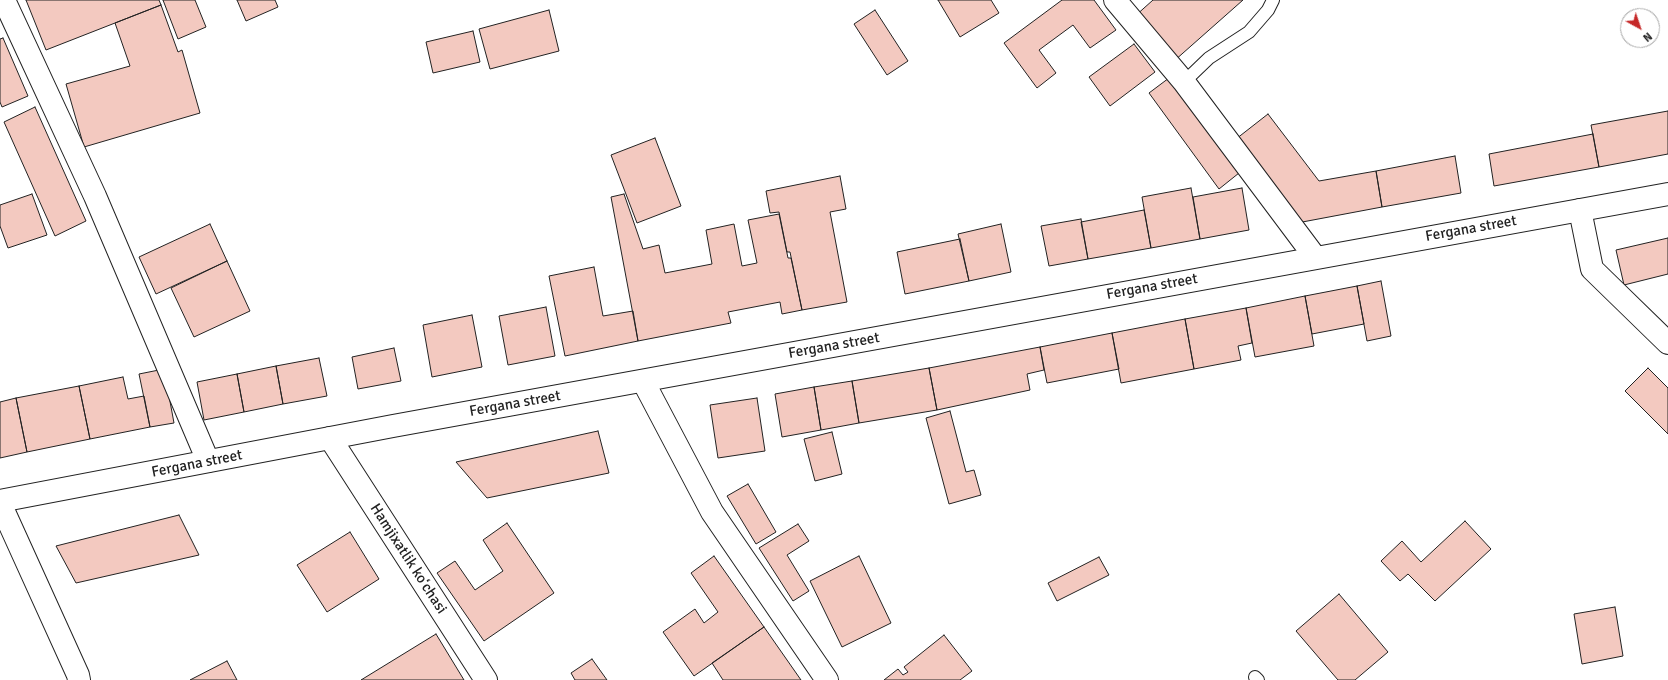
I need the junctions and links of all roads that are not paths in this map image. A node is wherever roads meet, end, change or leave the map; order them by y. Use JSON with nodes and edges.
{"nodes":[{"id":1,"x":4,"y":0,"type":"edge"},
{"id":2,"x":1115,"y":0,"type":"edge"},
{"id":3,"x":1273,"y":0,"type":"edge"},
{"id":4,"x":1184,"y":82,"type":"junction"},
{"id":5,"x":1668,"y":194,"type":"edge"},
{"id":6,"x":1580,"y":210,"type":"junction"},
{"id":7,"x":1315,"y":257,"type":"junction"},
{"id":8,"x":1668,"y":343,"type":"edge"},
{"id":9,"x":644,"y":381,"type":"junction"},
{"id":10,"x":330,"y":438,"type":"junction"},
{"id":11,"x":208,"y":461,"type":"junction"},
{"id":12,"x":0,"y":502,"type":"edge"},
{"id":13,"x":79,"y":680,"type":"edge"},
{"id":14,"x":486,"y":680,"type":"edge"},
{"id":15,"x":827,"y":680,"type":"edge"}],
"edges":[{"from":1,"to":11,"type":"street"},
{"from":2,"to":4,"type":"street"},
{"from":3,"to":4,"type":"lane"},
{"from":4,"to":7,"type":"street"},
{"from":5,"to":6,"type":"street","name":"Fergana street"},
{"from":6,"to":7,"type":"street","name":"Fergana street"},
{"from":6,"to":8,"type":"street"},
{"from":7,"to":9,"type":"street","name":"Fergana street"},
{"from":9,"to":10,"type":"street","name":"Fergana street"},
{"from":9,"to":15,"type":"street"},
{"from":10,"to":11,"type":"street","name":"Fergana street"},
{"from":10,"to":14,"type":"street","name":"Hamjixatlik koʻchasi"},
{"from":11,"to":12,"type":"street","name":"Fergana street"},
{"from":12,"to":13,"type":"street"}]}
